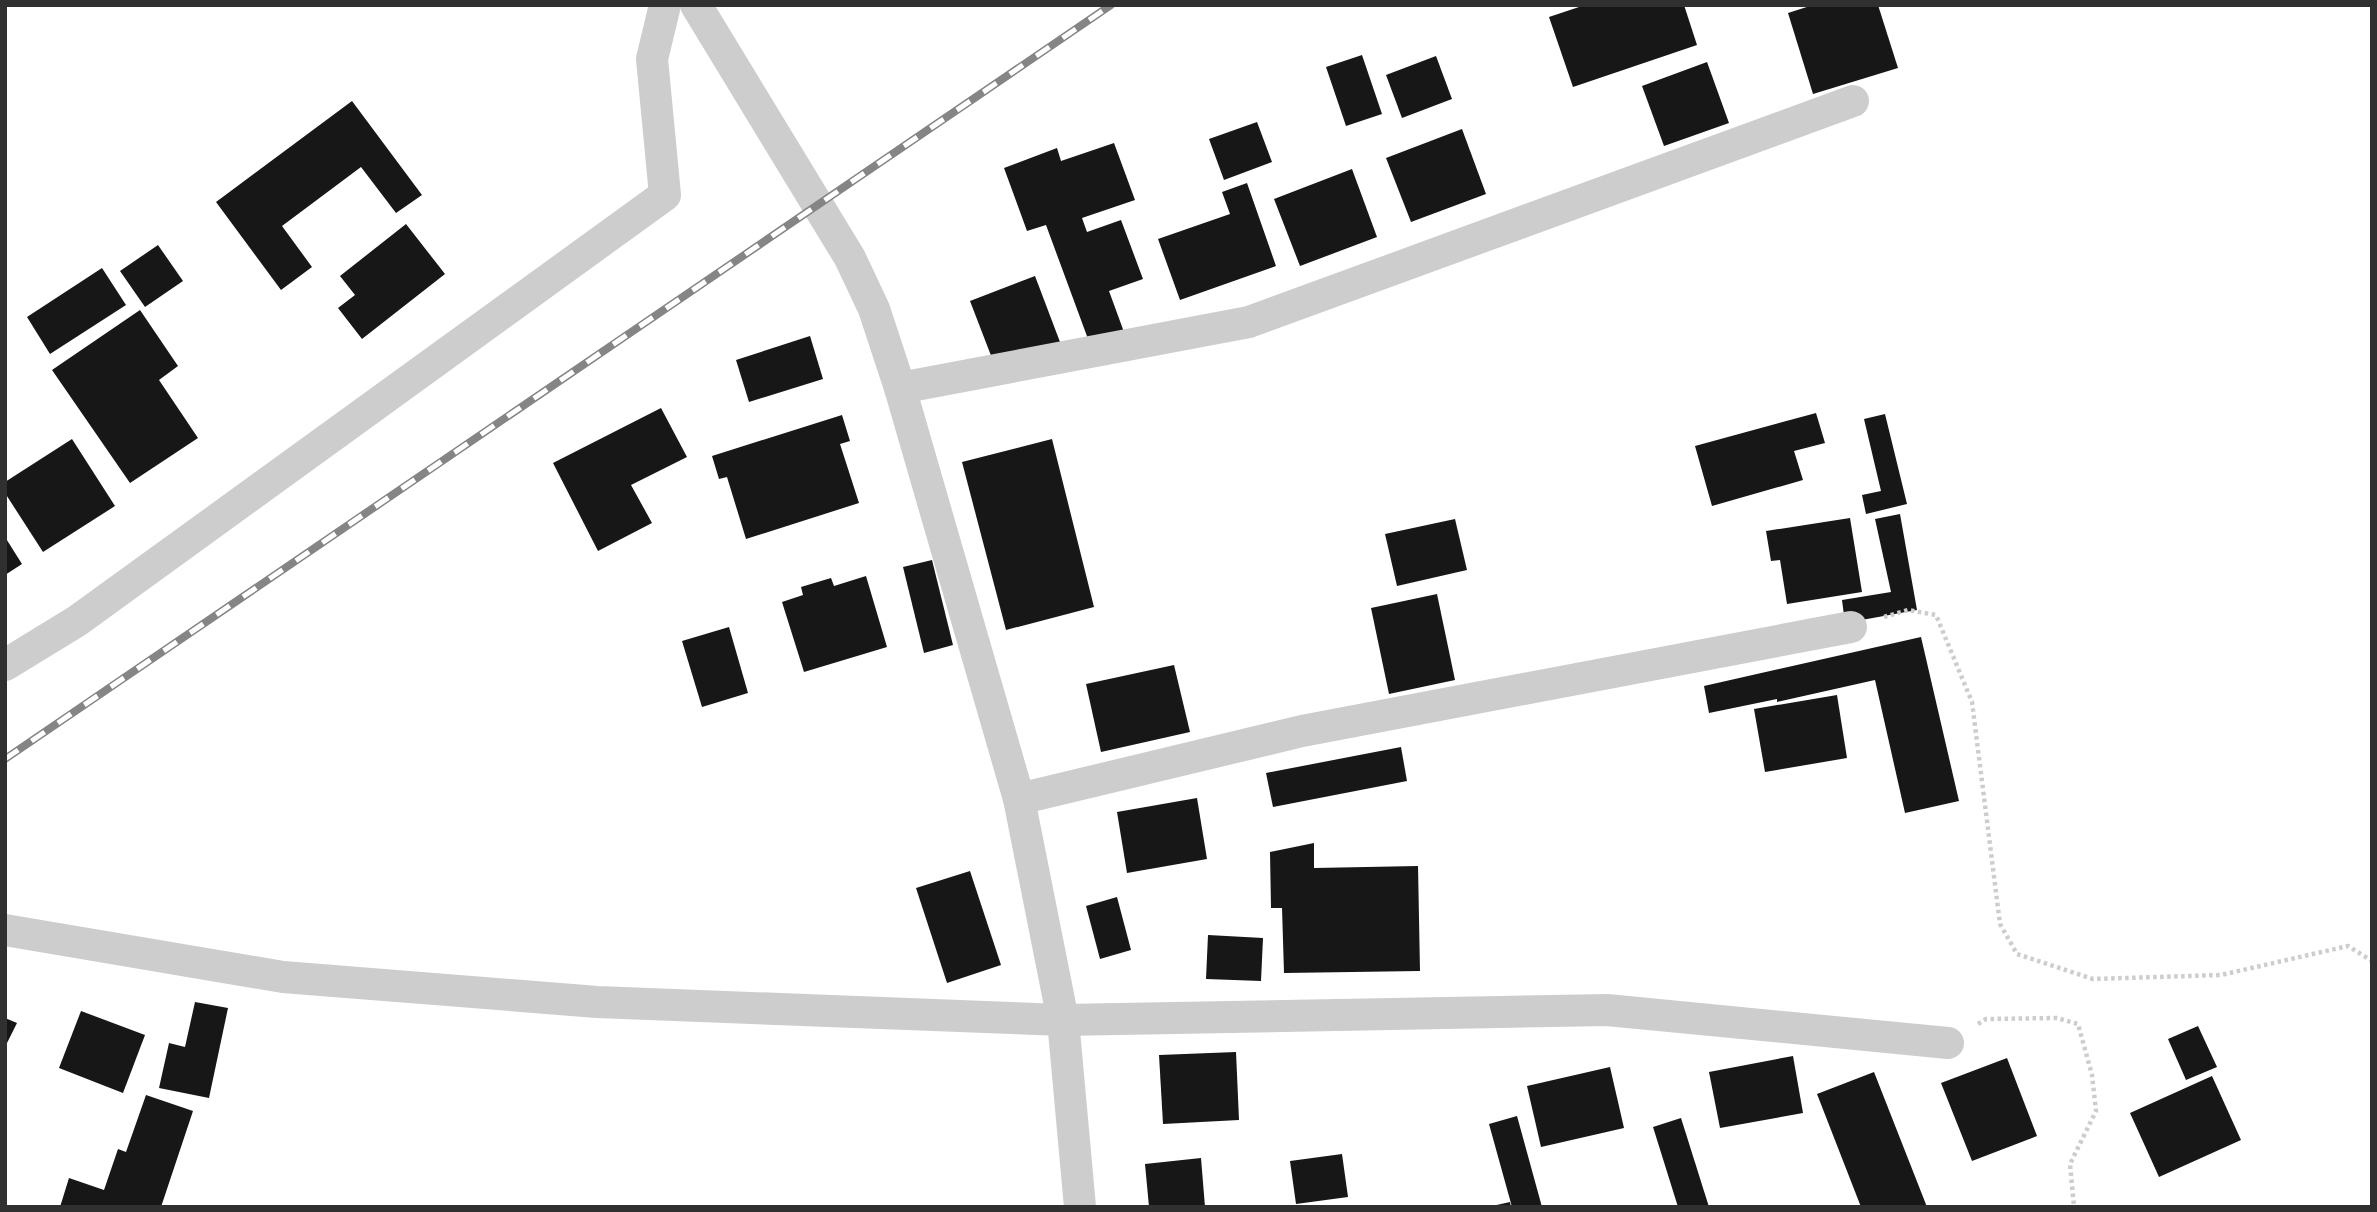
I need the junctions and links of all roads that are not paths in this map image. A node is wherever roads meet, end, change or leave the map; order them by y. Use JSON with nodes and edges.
{"nodes":[{"id":1,"x":664,"y":5,"type":"edge"},
{"id":2,"x":696,"y":5,"type":"edge"},
{"id":3,"x":1853,"y":101,"type":"dead end"},
{"id":4,"x":900,"y":388,"type":"junction"},
{"id":5,"x":1851,"y":627,"type":"road end"},
{"id":6,"x":5,"y":665,"type":"edge"},
{"id":7,"x":1019,"y":799,"type":"junction"},
{"id":8,"x":5,"y":930,"type":"edge"},
{"id":9,"x":1063,"y":1020,"type":"junction"},
{"id":10,"x":1948,"y":1043,"type":"road end"},
{"id":11,"x":1080,"y":1207,"type":"edge"}],
"edges":[{"from":1,"to":6,"type":"street"},
{"from":2,"to":4,"type":"street"},
{"from":3,"to":4,"type":"street"},
{"from":4,"to":7,"type":"street"},
{"from":5,"to":7,"type":"street"},
{"from":7,"to":9,"type":"street"},
{"from":8,"to":9,"type":"street"},
{"from":9,"to":10,"type":"street"},
{"from":9,"to":11,"type":"street"}]}
